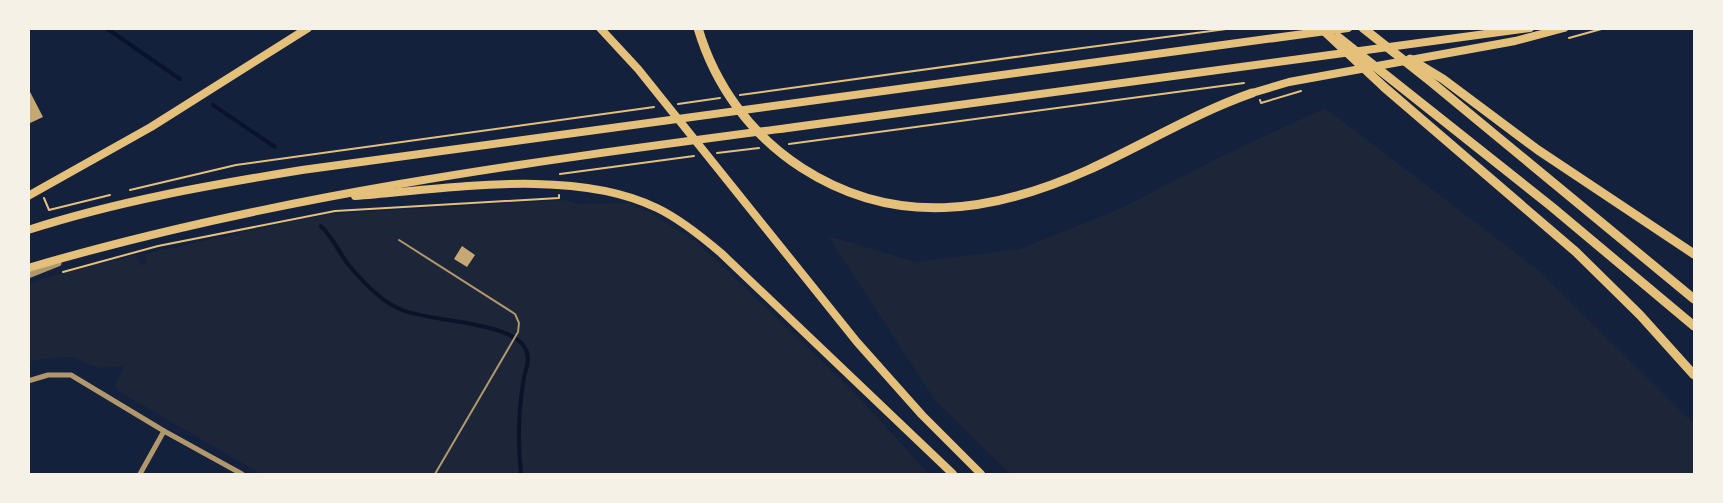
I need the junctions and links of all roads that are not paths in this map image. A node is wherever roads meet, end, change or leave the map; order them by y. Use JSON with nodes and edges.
{"nodes":[{"id":1,"x":308,"y":28,"type":"edge"},
{"id":2,"x":600,"y":28,"type":"edge"},
{"id":3,"x":698,"y":28,"type":"edge"},
{"id":4,"x":1322,"y":28,"type":"edge"},
{"id":5,"x":1327,"y":28,"type":"edge"},
{"id":6,"x":1348,"y":28,"type":"edge"},
{"id":7,"x":1363,"y":28,"type":"edge"},
{"id":8,"x":1530,"y":28,"type":"edge"},
{"id":9,"x":1564,"y":28,"type":"edge"},
{"id":10,"x":1377,"y":39,"type":"junction"},
{"id":11,"x":1252,"y":93,"type":"joint"},
{"id":12,"x":28,"y":196,"type":"edge"},
{"id":13,"x":310,"y":200,"type":"junction"},
{"id":14,"x":28,"y":230,"type":"edge"},
{"id":15,"x":399,"y":240,"type":"dead end"},
{"id":16,"x":91,"y":249,"type":"junction"},
{"id":17,"x":1695,"y":254,"type":"edge"},
{"id":18,"x":28,"y":268,"type":"edge"},
{"id":19,"x":28,"y":275,"type":"edge"},
{"id":20,"x":1695,"y":299,"type":"edge"},
{"id":21,"x":1695,"y":326,"type":"edge"},
{"id":22,"x":1695,"y":375,"type":"edge"},
{"id":23,"x":28,"y":381,"type":"edge"},
{"id":24,"x":165,"y":431,"type":"junction"},
{"id":25,"x":140,"y":474,"type":"edge"},
{"id":26,"x":242,"y":474,"type":"edge"},
{"id":27,"x":435,"y":474,"type":"edge"},
{"id":28,"x":953,"y":474,"type":"edge"},
{"id":29,"x":981,"y":474,"type":"edge"}],
"edges":[{"from":1,"to":12,"type":"highway"},
{"from":2,"to":29,"type":"highway"},
{"from":3,"to":11,"type":"highway"},
{"from":4,"to":22,"type":"highway"},
{"from":5,"to":21,"type":"highway"},
{"from":6,"to":14,"type":"highway"},
{"from":7,"to":10,"type":"highway"},
{"from":8,"to":13,"type":"highway"},
{"from":9,"to":11,"type":"highway"},
{"from":10,"to":17,"type":"highway"},
{"from":10,"to":20,"type":"highway"},
{"from":13,"to":16,"type":"highway"},
{"from":13,"to":28,"type":"highway"},
{"from":15,"to":27,"type":"lane"},
{"from":16,"to":18,"type":"highway"},
{"from":16,"to":19,"type":"street"},
{"from":23,"to":24,"type":"street"},
{"from":24,"to":25,"type":"street"},
{"from":24,"to":26,"type":"street"}]}
